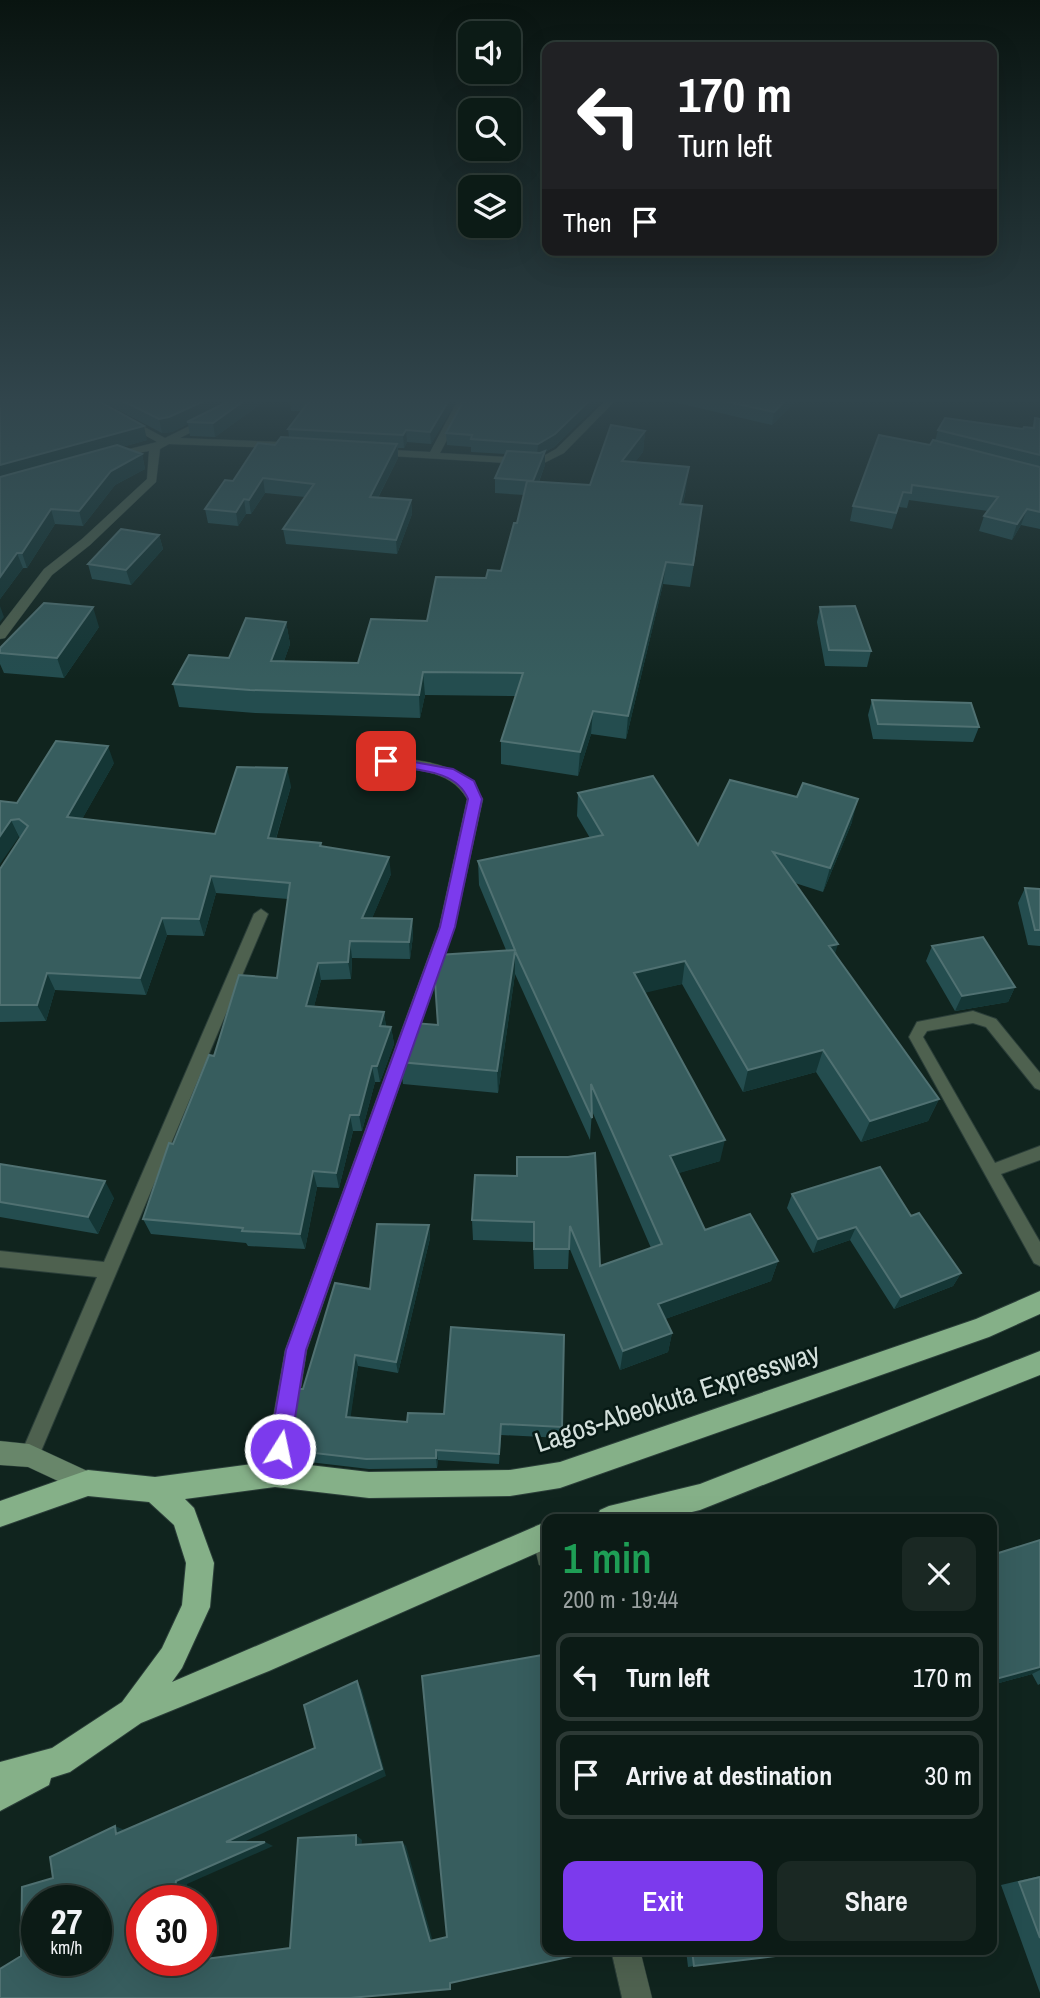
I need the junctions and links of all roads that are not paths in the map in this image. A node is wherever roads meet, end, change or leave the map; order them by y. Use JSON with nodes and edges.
{"nodes":[{"id":1,"x":138,"y":493,"type":"edge"},
{"id":2,"x":0,"y":635,"type":"edge"},
{"id":3,"x":386,"y":761,"type":"dead end"},
{"id":4,"x":261,"y":914,"type":"dead end"},
{"id":5,"x":1040,"y":1084,"type":"edge"},
{"id":6,"x":1040,"y":1153,"type":"edge"},
{"id":7,"x":991,"y":1171,"type":"junction"},
{"id":8,"x":1040,"y":1258,"type":"edge"},
{"id":9,"x":0,"y":1259,"type":"edge"},
{"id":10,"x":107,"y":1270,"type":"junction"},
{"id":11,"x":1040,"y":1302,"type":"edge"},
{"id":12,"x":1040,"y":1363,"type":"edge"},
{"id":13,"x":0,"y":1453,"type":"edge"},
{"id":14,"x":29,"y":1456,"type":"junction"},
{"id":15,"x":275,"y":1474,"type":"junction"},
{"id":16,"x":88,"y":1483,"type":"junction"},
{"id":17,"x":155,"y":1490,"type":"junction"},
{"id":18,"x":0,"y":1514,"type":"edge"},
{"id":19,"x":630,"y":1514,"type":"edge"},
{"id":20,"x":542,"y":1543,"type":"edge"},
{"id":21,"x":132,"y":1712,"type":"junction"},
{"id":22,"x":59,"y":1761,"type":"junction"},
{"id":23,"x":0,"y":1777,"type":"edge"},
{"id":24,"x":0,"y":1796,"type":"edge"},
{"id":25,"x":627,"y":1955,"type":"edge"},
{"id":26,"x":637,"y":1998,"type":"edge"}],
"edges":[{"from":1,"to":2,"type":"street"},
{"from":3,"to":15,"type":"street"},
{"from":4,"to":10,"type":"lane"},
{"from":5,"to":7,"type":"lane"},
{"from":6,"to":7,"type":"lane"},
{"from":7,"to":8,"type":"lane"},
{"from":9,"to":10,"type":"lane"},
{"from":10,"to":14,"type":"lane"},
{"from":11,"to":15,"type":"highway","name":"Lagos-Abeokuta Expressway"},
{"from":12,"to":19,"type":"highway"},
{"from":13,"to":14,"type":"main road"},
{"from":14,"to":16,"type":"main road"},
{"from":15,"to":17,"type":"highway","name":"Lagos-Abeokuta Expressway"},
{"from":16,"to":17,"type":"highway","name":"Lagos-Abeokuta Expressway"},
{"from":16,"to":18,"type":"highway"},
{"from":17,"to":21,"type":"highway"},
{"from":20,"to":21,"type":"highway"},
{"from":21,"to":22,"type":"highway"},
{"from":22,"to":23,"type":"highway"},
{"from":22,"to":24,"type":"highway"},
{"from":25,"to":26,"type":"street"}]}
